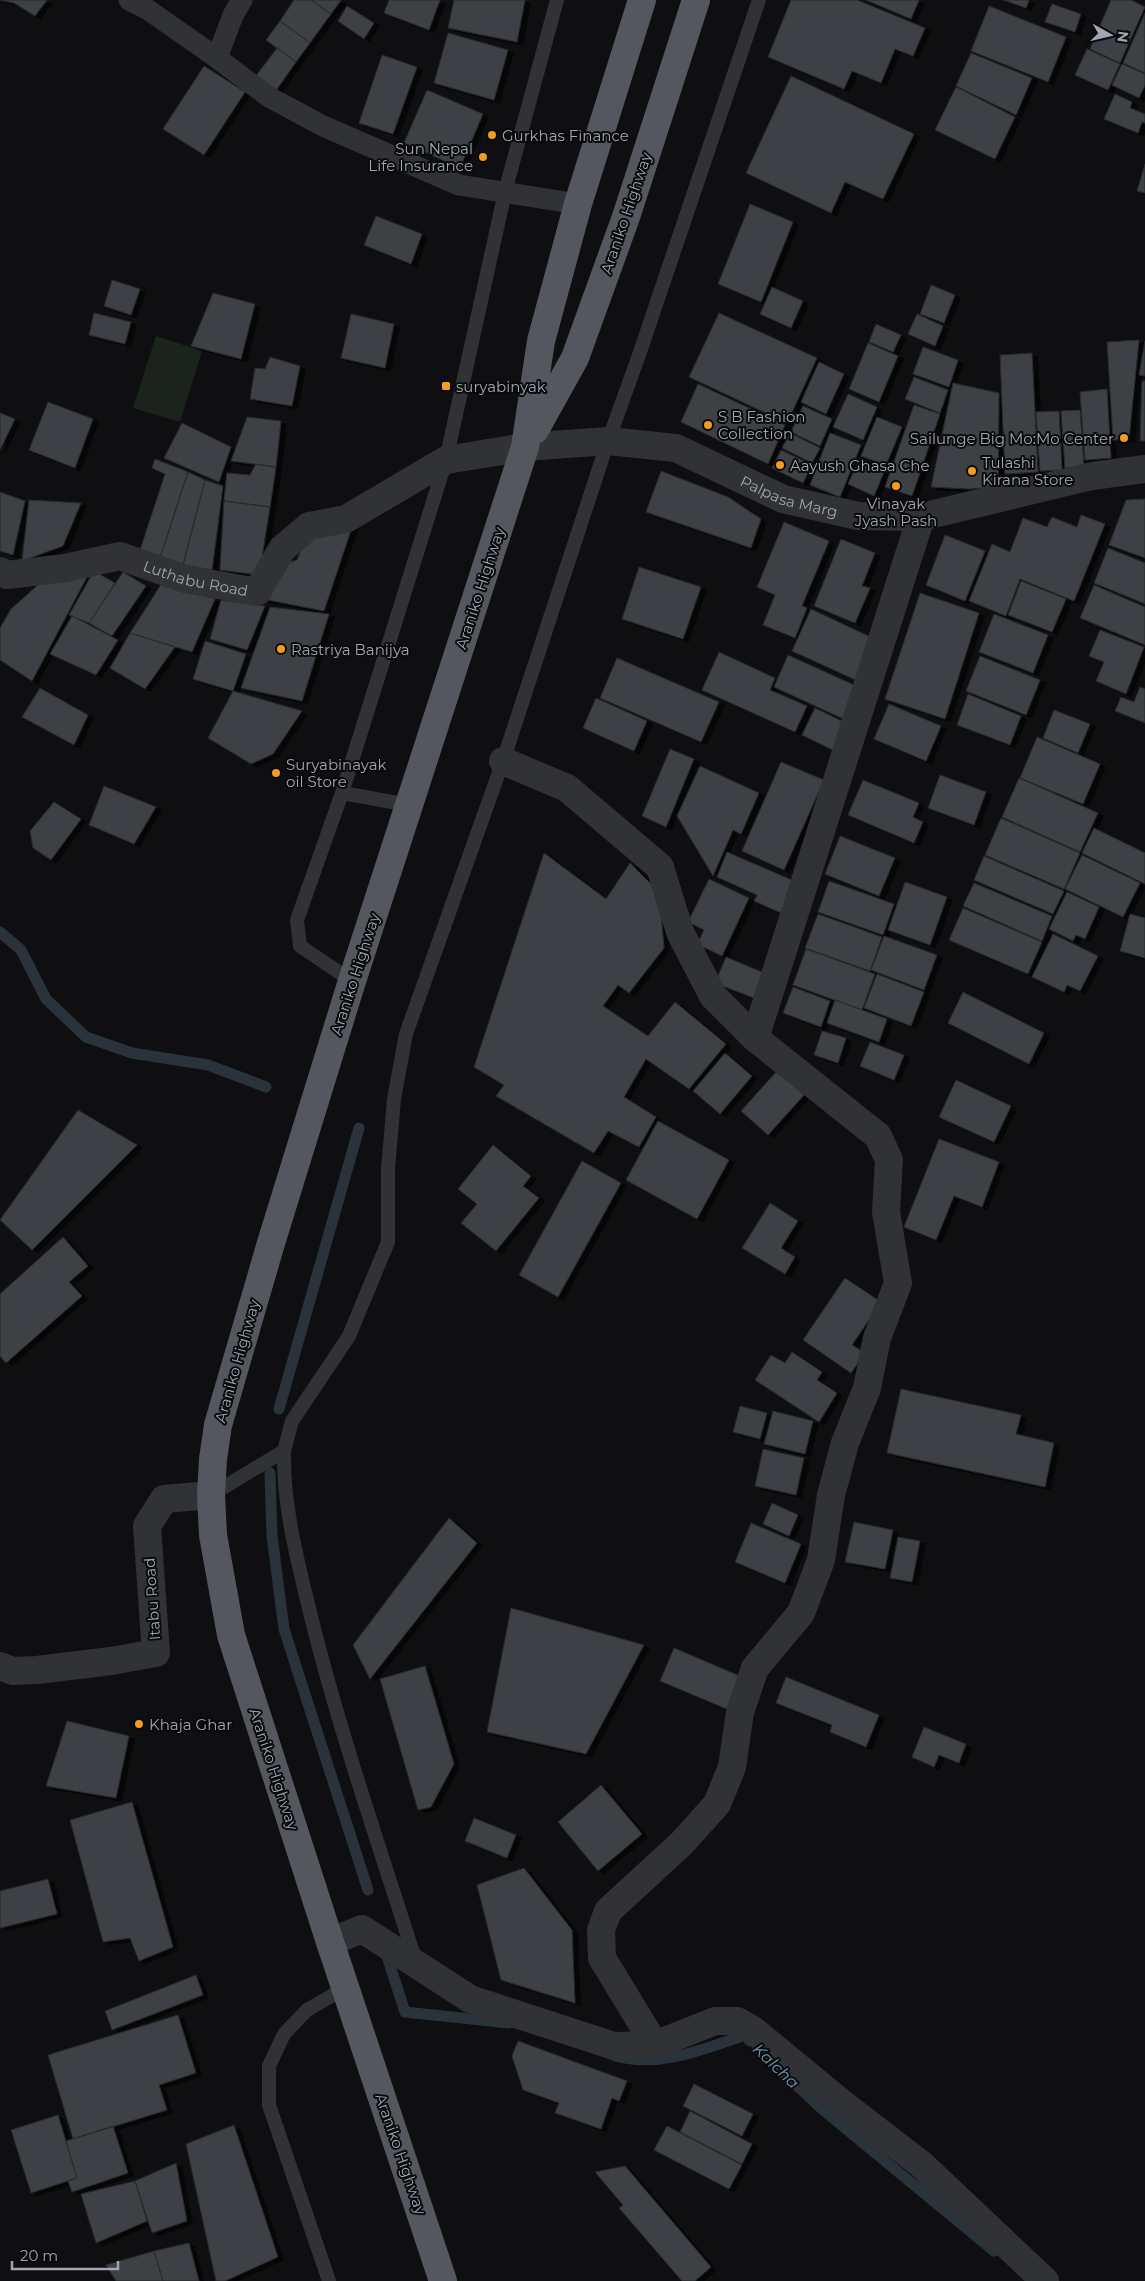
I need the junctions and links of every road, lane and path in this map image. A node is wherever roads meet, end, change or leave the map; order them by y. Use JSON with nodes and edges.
{"nodes":[{"id":1,"x":129,"y":0,"type":"edge"},
{"id":2,"x":242,"y":0,"type":"edge"},
{"id":3,"x":558,"y":0,"type":"edge"},
{"id":4,"x":642,"y":0,"type":"edge"},
{"id":5,"x":696,"y":0,"type":"edge"},
{"id":6,"x":759,"y":0,"type":"edge"},
{"id":7,"x":217,"y":58,"type":"junction"},
{"id":8,"x":504,"y":192,"type":"junction"},
{"id":9,"x":578,"y":204,"type":"junction"},
{"id":10,"x":608,"y":441,"type":"junction"},
{"id":11,"x":525,"y":447,"type":"junction"},
{"id":12,"x":446,"y":460,"type":"junction"},
{"id":13,"x":1145,"y":469,"type":"edge"},
{"id":14,"x":921,"y":516,"type":"junction"},
{"id":15,"x":0,"y":572,"type":"edge"},
{"id":16,"x":502,"y":761,"type":"junction"},
{"id":17,"x":342,"y":793,"type":"junction"},
{"id":18,"x":409,"y":806,"type":"junction"},
{"id":19,"x":352,"y":981,"type":"junction"},
{"id":20,"x":755,"y":1038,"type":"junction"},
{"id":21,"x":284,"y":1451,"type":"junction"},
{"id":22,"x":211,"y":1495,"type":"junction"},
{"id":23,"x":0,"y":1666,"type":"edge"},
{"id":24,"x":330,"y":1942,"type":"junction"},
{"id":25,"x":417,"y":1964,"type":"junction"},
{"id":26,"x":345,"y":1988,"type":"junction"},
{"id":27,"x":656,"y":2045,"type":"junction"},
{"id":28,"x":329,"y":2281,"type":"edge"},
{"id":29,"x":444,"y":2281,"type":"edge"},
{"id":30,"x":1045,"y":2281,"type":"edge"}],
"edges":[{"from":1,"to":7,"type":"street"},
{"from":2,"to":7,"type":"street"},
{"from":3,"to":8,"type":"lane"},
{"from":4,"to":9,"type":"highway","name":"Araniko Highway"},
{"from":5,"to":11,"type":"highway","name":"Araniko Highway"},
{"from":6,"to":10,"type":"lane"},
{"from":7,"to":8,"type":"street"},
{"from":8,"to":9,"type":"street"},
{"from":8,"to":12,"type":"lane"},
{"from":9,"to":11,"type":"highway","name":"Araniko Highway"},
{"from":10,"to":11,"type":"street","name":"Palpasa Marg"},
{"from":10,"to":14,"type":"street","name":"Palpasa Marg"},
{"from":10,"to":16,"type":"lane"},
{"from":11,"to":12,"type":"street","name":"Luthabu Road"},
{"from":11,"to":18,"type":"highway","name":"Araniko Highway"},
{"from":12,"to":15,"type":"street","name":"Luthabu Road"},
{"from":12,"to":17,"type":"lane"},
{"from":13,"to":14,"type":"street","name":"Palpasa Marg"},
{"from":14,"to":20,"type":"street"},
{"from":16,"to":20,"type":"street"},
{"from":16,"to":21,"type":"lane"},
{"from":17,"to":18,"type":"lane"},
{"from":17,"to":19,"type":"lane"},
{"from":18,"to":19,"type":"highway","name":"Araniko Highway"},
{"from":19,"to":22,"type":"highway","name":"Araniko Highway"},
{"from":20,"to":27,"type":"street"},
{"from":21,"to":22,"type":"lane"},
{"from":21,"to":25,"type":"lane"},
{"from":22,"to":23,"type":"street","name":"Itabu Road"},
{"from":22,"to":24,"type":"highway","name":"Araniko Highway"},
{"from":24,"to":25,"type":"street"},
{"from":24,"to":26,"type":"highway","name":"Araniko Highway"},
{"from":25,"to":27,"type":"street"},
{"from":26,"to":28,"type":"lane"},
{"from":26,"to":29,"type":"highway","name":"Araniko Highway"},
{"from":27,"to":30,"type":"street"}]}
